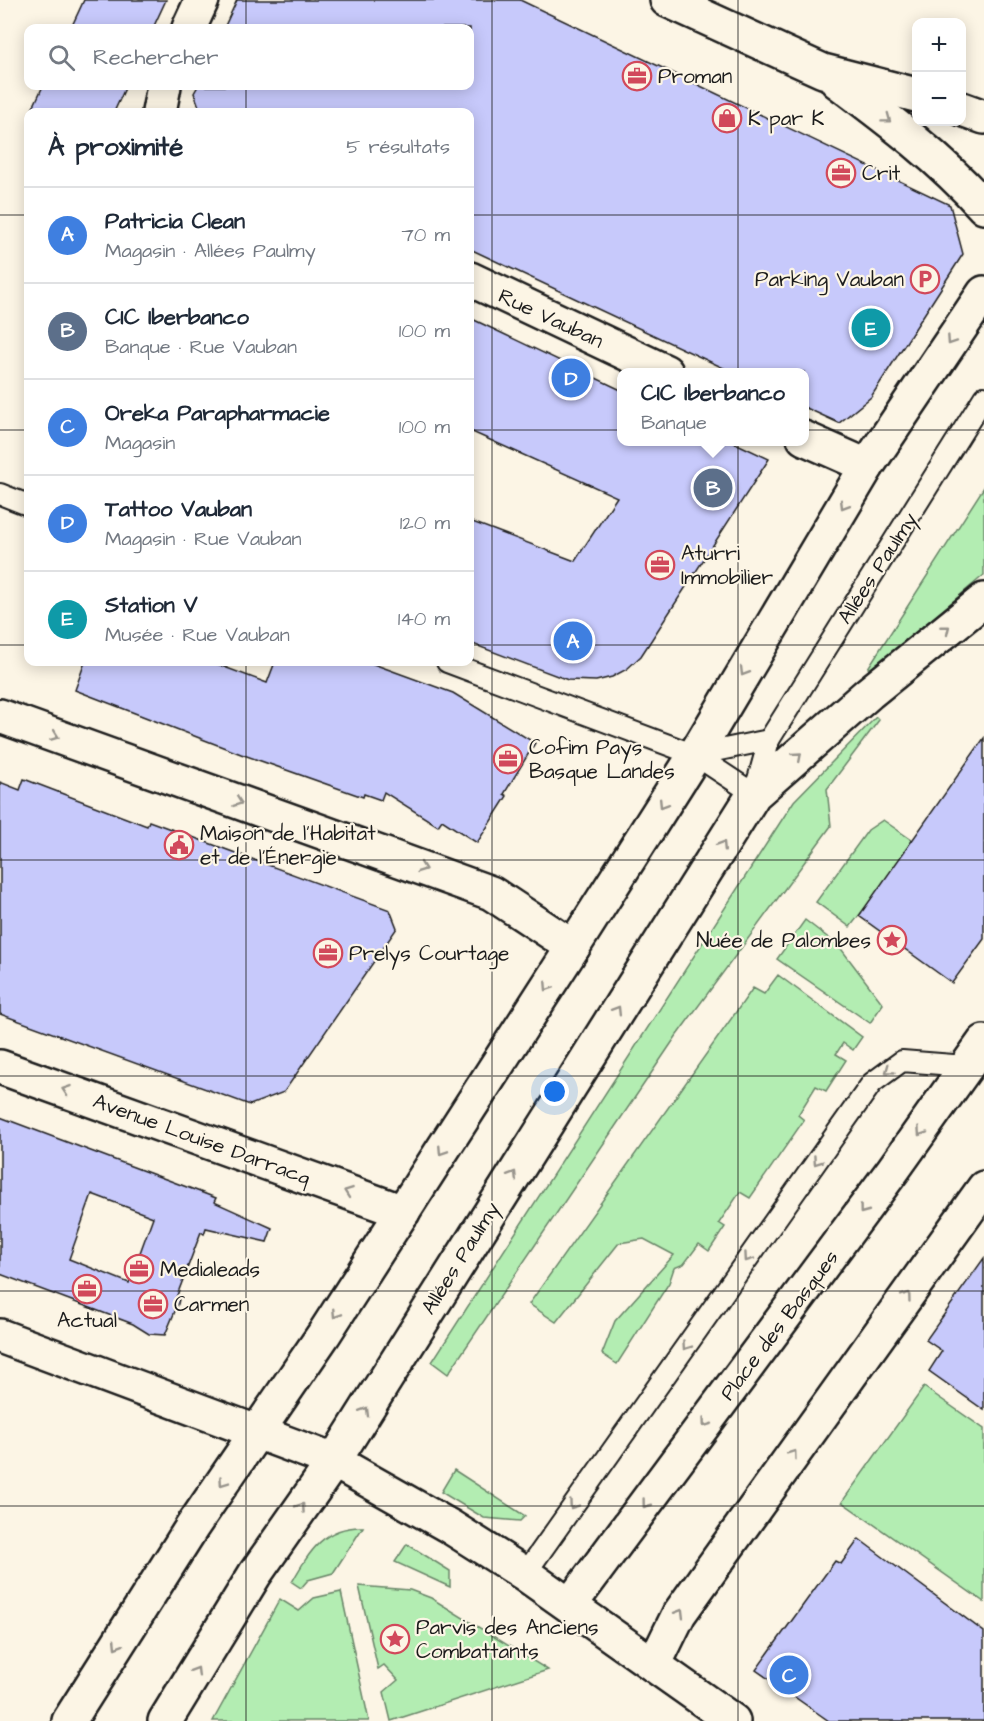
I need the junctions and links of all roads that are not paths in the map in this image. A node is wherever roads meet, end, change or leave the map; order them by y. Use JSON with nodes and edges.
{"nodes":[{"id":1,"x":202,"y":0,"type":"edge"},
{"id":2,"x":667,"y":0,"type":"edge"},
{"id":3,"x":191,"y":24,"type":"edge"},
{"id":4,"x":823,"y":71,"type":"junction"},
{"id":5,"x":163,"y":90,"type":"edge"},
{"id":6,"x":912,"y":94,"type":"edge"},
{"id":7,"x":160,"y":108,"type":"edge"},
{"id":8,"x":966,"y":110,"type":"edge"},
{"id":9,"x":984,"y":117,"type":"edge"},
{"id":10,"x":984,"y":207,"type":"edge"},
{"id":11,"x":474,"y":281,"type":"edge"},
{"id":12,"x":984,"y":293,"type":"edge"},
{"id":13,"x":658,"y":368,"type":"edge"},
{"id":14,"x":984,"y":397,"type":"edge"},
{"id":15,"x":809,"y":440,"type":"edge"},
{"id":16,"x":867,"y":466,"type":"junction"},
{"id":17,"x":0,"y":494,"type":"edge"},
{"id":18,"x":24,"y":503,"type":"edge"},
{"id":19,"x":984,"y":600,"type":"edge"},
{"id":20,"x":458,"y":666,"type":"edge"},
{"id":21,"x":0,"y":716,"type":"edge"},
{"id":22,"x":769,"y":740,"type":"junction"},
{"id":23,"x":695,"y":755,"type":"junction"},
{"id":24,"x":754,"y":794,"type":"junction"},
{"id":25,"x":573,"y":947,"type":"junction"},
{"id":26,"x":975,"y":1054,"type":"edge"},
{"id":27,"x":0,"y":1067,"type":"edge"},
{"id":28,"x":984,"y":1188,"type":"edge"},
{"id":29,"x":403,"y":1212,"type":"junction"},
{"id":30,"x":0,"y":1336,"type":"edge"},
{"id":31,"x":256,"y":1434,"type":"junction"},
{"id":32,"x":334,"y":1461,"type":"junction"},
{"id":33,"x":525,"y":1574,"type":"junction"},
{"id":34,"x":570,"y":1605,"type":"junction"},
{"id":35,"x":654,"y":1665,"type":"junction"},
{"id":36,"x":69,"y":1721,"type":"edge"},
{"id":37,"x":165,"y":1721,"type":"edge"},
{"id":38,"x":733,"y":1721,"type":"edge"}],
"edges":[{"from":1,"to":3,"type":"main road"},
{"from":2,"to":4,"type":"main road"},
{"from":4,"to":6,"type":"main road"},
{"from":4,"to":10,"type":"main road","one_way":true},
{"from":5,"to":7,"type":"main road"},
{"from":8,"to":9,"type":"main road"},
{"from":11,"to":13,"type":"main road","name":"Rue Vauban"},
{"from":12,"to":16,"type":"main road","one_way":true},
{"from":14,"to":22,"type":"lane","name":"Allées Paulmy"},
{"from":15,"to":16,"type":"main road"},
{"from":16,"to":23,"type":"main road","one_way":true},
{"from":17,"to":18,"type":"lane"},
{"from":24,"to":19,"type":"main road","name":"Allées Paulmy","one_way":true},
{"from":20,"to":23,"type":"lane"},
{"from":21,"to":25,"type":"main road","one_way":true},
{"from":22,"to":23,"type":"lane"},
{"from":22,"to":24,"type":"lane","name":"Allées Paulmy"},
{"from":23,"to":24,"type":"lane"},
{"from":23,"to":25,"type":"main road","one_way":true},
{"from":32,"to":24,"type":"main road","name":"Allées Paulmy","one_way":true},
{"from":25,"to":29,"type":"main road","one_way":true},
{"from":26,"to":33,"type":"lane","one_way":true},
{"from":26,"to":34,"type":"main road","name":"Place des Basques","one_way":true},
{"from":29,"to":27,"type":"main road","name":"Avenue Louise Darracq","one_way":true},
{"from":35,"to":28,"type":"main road","one_way":true},
{"from":29,"to":31,"type":"main road","one_way":true},
{"from":30,"to":31,"type":"main road"},
{"from":31,"to":32,"type":"main road"},
{"from":31,"to":36,"type":"main road","one_way":true},
{"from":32,"to":33,"type":"main road"},
{"from":37,"to":32,"type":"main road","name":"Allées Paulmy","one_way":true},
{"from":33,"to":34,"type":"main road"},
{"from":34,"to":35,"type":"main road"},
{"from":35,"to":38,"type":"main road"}]}
